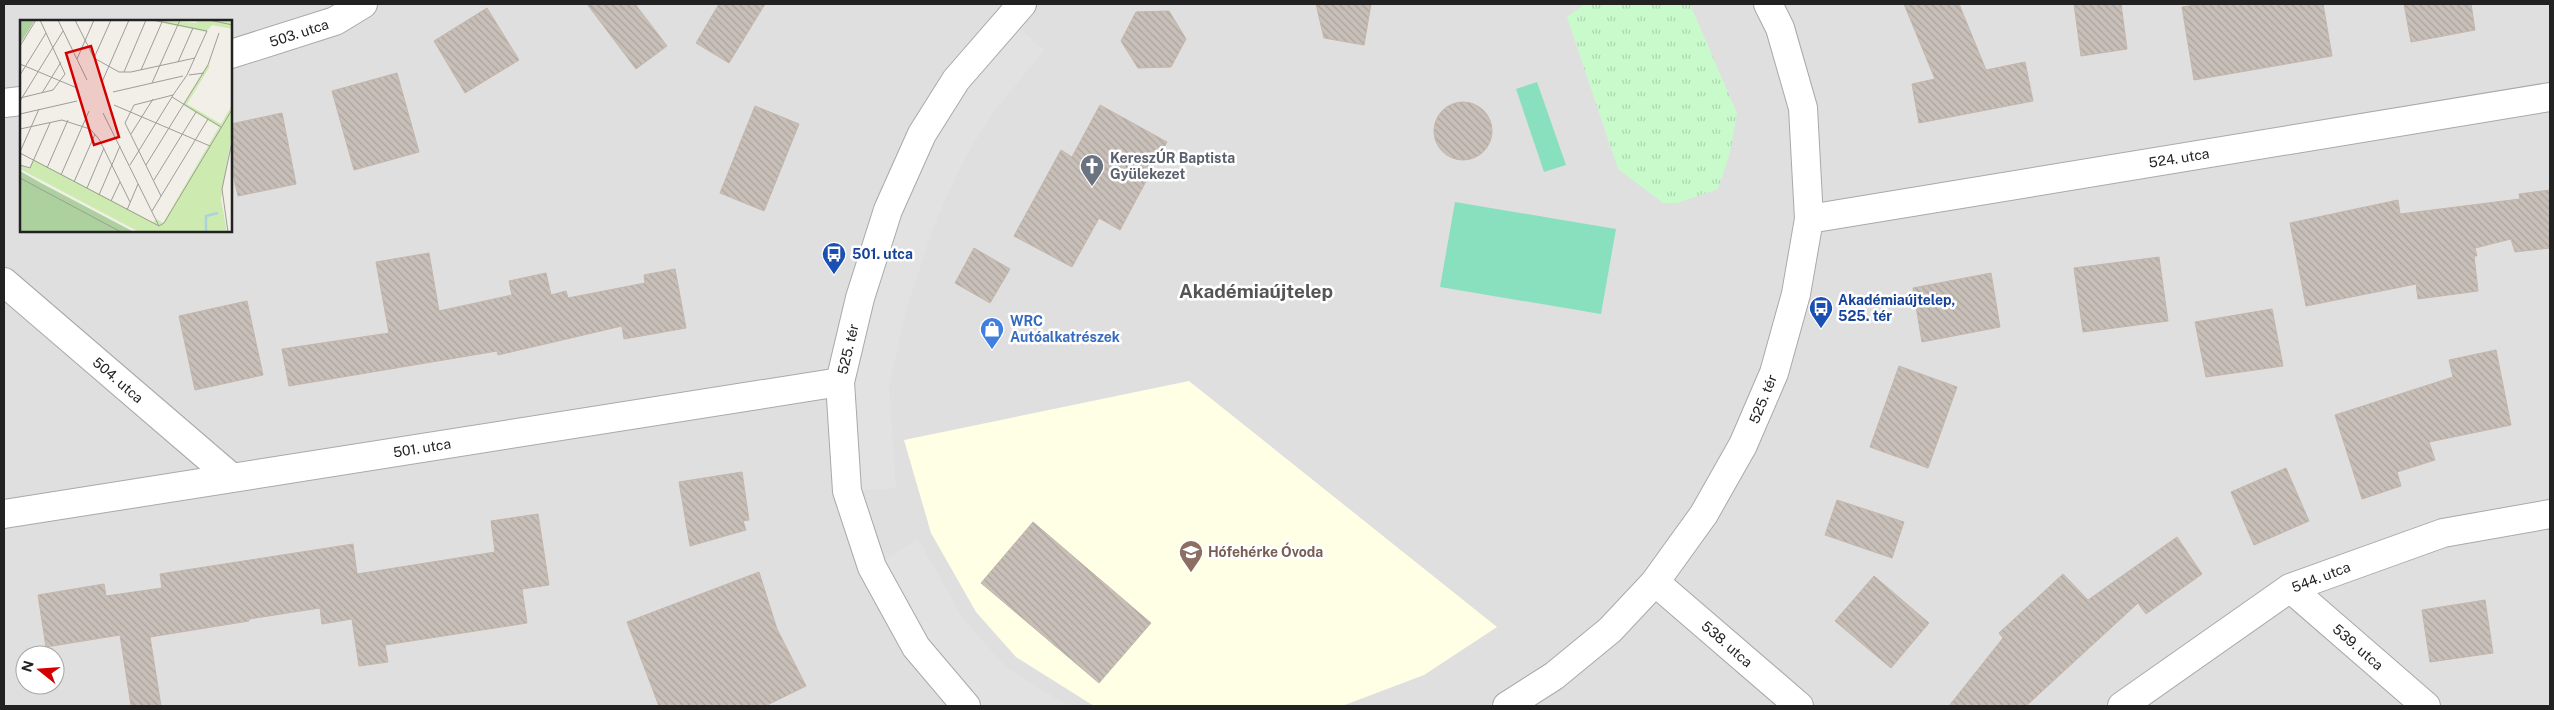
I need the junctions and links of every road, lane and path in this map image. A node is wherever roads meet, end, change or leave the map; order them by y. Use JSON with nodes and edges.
{"nodes":[{"id":1,"x":363,"y":4,"type":"edge"},
{"id":2,"x":1768,"y":4,"type":"edge"},
{"id":3,"x":1007,"y":9,"type":"edge"},
{"id":4,"x":325,"y":12,"type":"edge"},
{"id":5,"x":232,"y":54,"type":"edge"},
{"id":6,"x":2550,"y":96,"type":"edge"},
{"id":7,"x":20,"y":100,"type":"edge"},
{"id":8,"x":4,"y":103,"type":"edge"},
{"id":9,"x":1809,"y":219,"type":"junction"},
{"id":10,"x":4,"y":282,"type":"edge"},
{"id":11,"x":840,"y":382,"type":"junction"},
{"id":12,"x":232,"y":477,"type":"junction"},
{"id":13,"x":4,"y":514,"type":"edge"},
{"id":14,"x":2550,"y":514,"type":"edge"},
{"id":15,"x":1655,"y":582,"type":"junction"},
{"id":16,"x":2290,"y":588,"type":"junction"},
{"id":17,"x":966,"y":706,"type":"edge"},
{"id":18,"x":1507,"y":706,"type":"edge"},
{"id":19,"x":1799,"y":706,"type":"edge"},
{"id":20,"x":2122,"y":706,"type":"edge"},
{"id":21,"x":2426,"y":706,"type":"edge"}],
"edges":[{"from":1,"to":4,"type":"street","name":"503. utca"},
{"from":2,"to":9,"type":"street","name":"525. tér"},
{"from":3,"to":11,"type":"street","name":"525. tér"},
{"from":4,"to":5,"type":"street","name":"503. utca"},
{"from":6,"to":9,"type":"street","name":"524. utca"},
{"from":7,"to":8,"type":"street"},
{"from":9,"to":15,"type":"street","name":"525. tér"},
{"from":10,"to":12,"type":"street","name":"504. utca"},
{"from":11,"to":12,"type":"street","name":"501. utca"},
{"from":11,"to":17,"type":"street","name":"525. tér"},
{"from":12,"to":13,"type":"street","name":"501. utca"},
{"from":14,"to":16,"type":"street","name":"544. utca"},
{"from":15,"to":18,"type":"street","name":"525. tér"},
{"from":15,"to":19,"type":"street","name":"538. utca"},
{"from":16,"to":20,"type":"street","name":"544. utca"},
{"from":16,"to":21,"type":"street","name":"539. utca"}]}
